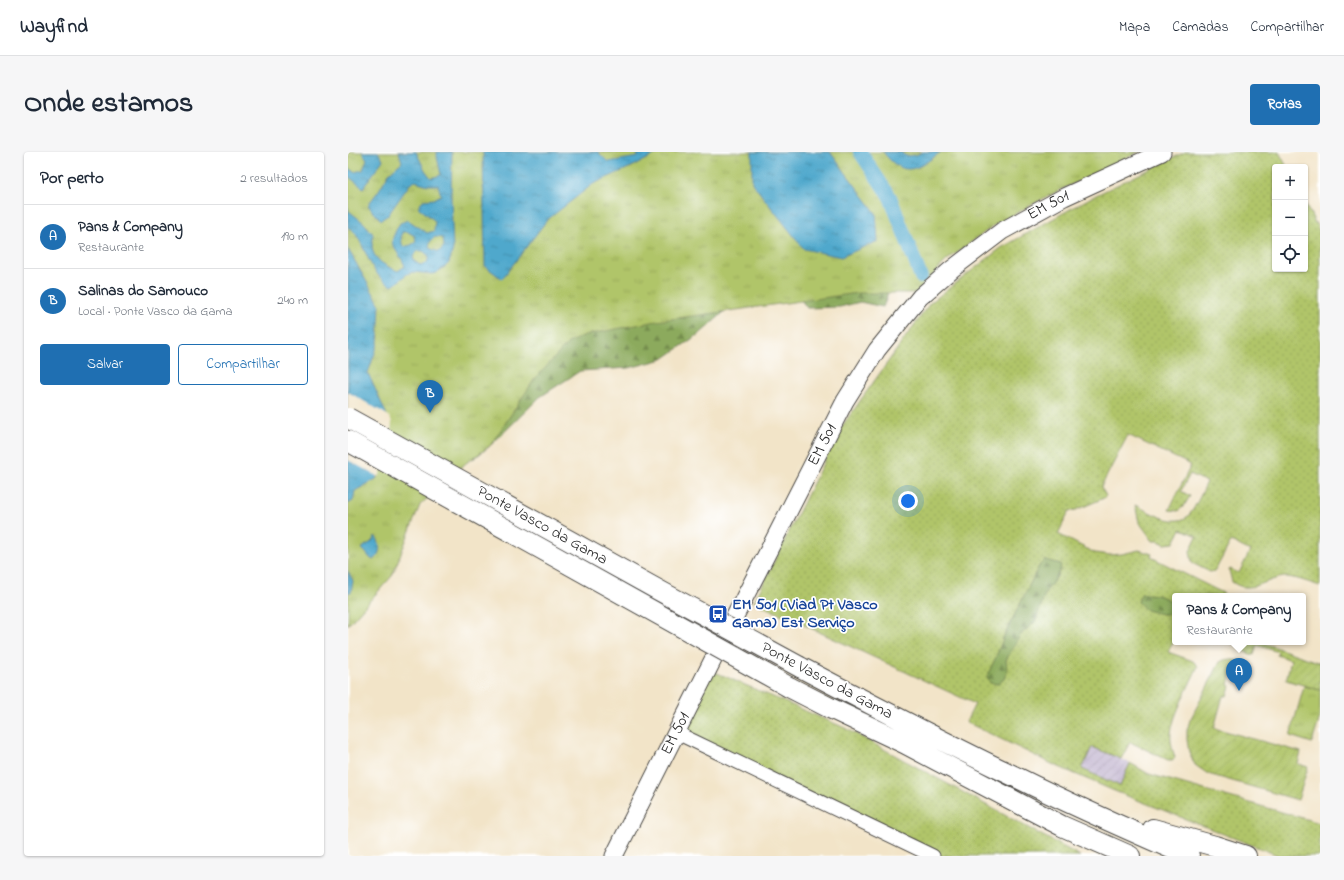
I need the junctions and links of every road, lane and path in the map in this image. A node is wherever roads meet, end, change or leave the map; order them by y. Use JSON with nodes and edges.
{"nodes":[{"id":1,"x":1162,"y":152,"type":"edge"},
{"id":2,"x":348,"y":418,"type":"edge"},
{"id":3,"x":348,"y":441,"type":"edge"},
{"id":4,"x":677,"y":733,"type":"junction"},
{"id":5,"x":1091,"y":813,"type":"junction"},
{"id":6,"x":1062,"y":826,"type":"junction"},
{"id":7,"x":614,"y":856,"type":"edge"},
{"id":8,"x":933,"y":856,"type":"edge"},
{"id":9,"x":1100,"y":856,"type":"edge"},
{"id":10,"x":1130,"y":856,"type":"edge"},
{"id":11,"x":1189,"y":856,"type":"edge"},
{"id":12,"x":1246,"y":856,"type":"edge"}],
"edges":[{"from":1,"to":4,"type":"main road","name":"EM 501","number":"EM 501"},
{"from":2,"to":5,"type":"highway","name":"Ponte Vasco da Gama","bridge":true},
{"from":3,"to":6,"type":"highway","name":"Ponte Vasco da Gama","bridge":true},
{"from":4,"to":7,"type":"main road","name":"EM 501","number":"EM 501"},
{"from":4,"to":8,"type":"street"},
{"from":5,"to":11,"type":"highway","name":"Ponte Vasco da Gama"},
{"from":5,"to":12,"type":"highway"},
{"from":6,"to":9,"type":"highway"},
{"from":6,"to":10,"type":"highway","name":"Ponte Vasco da Gama"}]}
